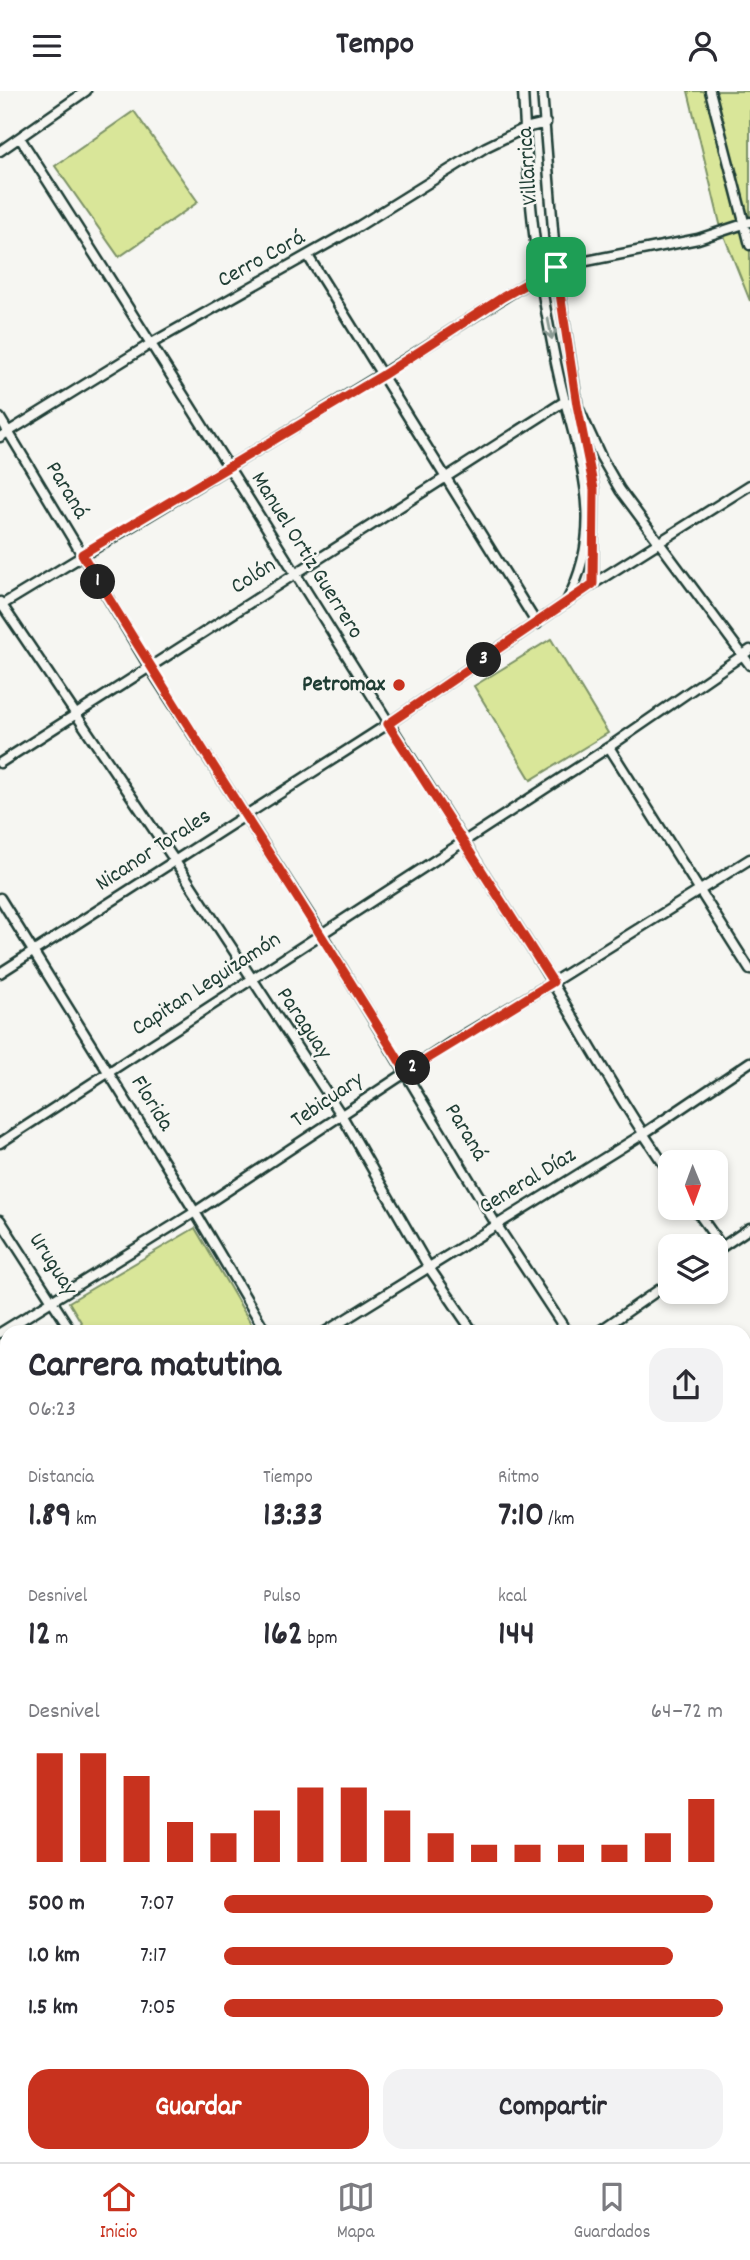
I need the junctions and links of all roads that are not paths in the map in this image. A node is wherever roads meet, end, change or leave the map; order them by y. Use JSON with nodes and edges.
{"nodes":[{"id":1,"x":86,"y":91,"type":"edge"},
{"id":2,"x":523,"y":91,"type":"edge"},
{"id":3,"x":542,"y":91,"type":"edge"},
{"id":4,"x":710,"y":91,"type":"edge"},
{"id":5,"x":546,"y":123,"type":"junction"},
{"id":6,"x":525,"y":128,"type":"junction"},
{"id":7,"x":20,"y":138,"type":"junction"},
{"id":8,"x":0,"y":151,"type":"edge"},
{"id":9,"x":747,"y":223,"type":"edge"},
{"id":10,"x":750,"y":245,"type":"edge"},
{"id":11,"x":308,"y":256,"type":"junction"},
{"id":12,"x":556,"y":267,"type":"junction"},
{"id":13,"x":540,"y":275,"type":"junction"},
{"id":14,"x":152,"y":343,"type":"junction"},
{"id":15,"x":383,"y":375,"type":"junction"},
{"id":16,"x":565,"y":401,"type":"junction"},
{"id":17,"x":577,"y":405,"type":"junction"},
{"id":18,"x":0,"y":418,"type":"edge"},
{"id":19,"x":8,"y":432,"type":"junction"},
{"id":20,"x":0,"y":437,"type":"edge"},
{"id":21,"x":228,"y":467,"type":"junction"},
{"id":22,"x":446,"y":477,"type":"junction"},
{"id":23,"x":750,"y":485,"type":"edge"},
{"id":24,"x":658,"y":543,"type":"junction"},
{"id":25,"x":82,"y":554,"type":"junction"},
{"id":26,"x":294,"y":574,"type":"junction"},
{"id":27,"x":593,"y":584,"type":"junction"},
{"id":28,"x":1,"y":604,"type":"edge"},
{"id":29,"x":565,"y":605,"type":"junction"},
{"id":30,"x":537,"y":624,"type":"junction"},
{"id":31,"x":747,"y":653,"type":"edge"},
{"id":32,"x":750,"y":665,"type":"edge"},
{"id":33,"x":150,"y":668,"type":"junction"},
{"id":34,"x":75,"y":714,"type":"junction"},
{"id":35,"x":388,"y":724,"type":"junction"},
{"id":36,"x":609,"y":747,"type":"junction"},
{"id":37,"x":0,"y":762,"type":"edge"},
{"id":38,"x":244,"y":816,"type":"junction"},
{"id":39,"x":462,"y":841,"type":"junction"},
{"id":40,"x":750,"y":859,"type":"edge"},
{"id":41,"x":175,"y":860,"type":"junction"},
{"id":42,"x":701,"y":890,"type":"junction"},
{"id":43,"x":0,"y":898,"type":"edge"},
{"id":44,"x":321,"y":933,"type":"junction"},
{"id":45,"x":34,"y":951,"type":"junction"},
{"id":46,"x":750,"y":970,"type":"edge"},
{"id":47,"x":0,"y":973,"type":"edge"},
{"id":48,"x":250,"y":979,"type":"junction"},
{"id":49,"x":553,"y":982,"type":"junction"},
{"id":50,"x":750,"y":1062,"type":"edge"},
{"id":51,"x":406,"y":1072,"type":"junction"},
{"id":52,"x":109,"y":1073,"type":"junction"},
{"id":53,"x":342,"y":1116,"type":"junction"},
{"id":54,"x":643,"y":1134,"type":"junction"},
{"id":55,"x":0,"y":1143,"type":"edge"},
{"id":56,"x":658,"y":1156,"type":"edge"},
{"id":57,"x":195,"y":1212,"type":"junction"},
{"id":58,"x":0,"y":1220,"type":"edge"},
{"id":59,"x":496,"y":1224,"type":"junction"},
{"id":60,"x":750,"y":1227,"type":"edge"},
{"id":61,"x":728,"y":1243,"type":"edge"},
{"id":62,"x":428,"y":1266,"type":"junction"},
{"id":63,"x":658,"y":1290,"type":"edge"},
{"id":64,"x":52,"y":1301,"type":"junction"},
{"id":65,"x":13,"y":1325,"type":"edge"},
{"id":66,"x":67,"y":1325,"type":"edge"},
{"id":67,"x":262,"y":1325,"type":"edge"},
{"id":68,"x":337,"y":1325,"type":"edge"},
{"id":69,"x":468,"y":1325,"type":"edge"},
{"id":70,"x":561,"y":1325,"type":"edge"},
{"id":71,"x":608,"y":1325,"type":"edge"}],
"edges":[{"from":1,"to":7,"type":"street"},
{"from":2,"to":6,"type":"street","name":"Villarrica"},
{"from":3,"to":5,"type":"street","name":"Villarrica"},
{"from":4,"to":9,"type":"street"},
{"from":5,"to":6,"type":"street","name":"Cerro Corá"},
{"from":5,"to":12,"type":"street","name":"Villarrica"},
{"from":6,"to":11,"type":"street","name":"Cerro Corá"},
{"from":6,"to":13,"type":"street","name":"Villarrica"},
{"from":7,"to":8,"type":"street"},
{"from":7,"to":14,"type":"street","name":"Manuel Ortiz Guerrero"},
{"from":9,"to":10,"type":"street"},
{"from":9,"to":12,"type":"street"},
{"from":11,"to":14,"type":"street","name":"Cerro Corá"},
{"from":11,"to":15,"type":"street"},
{"from":12,"to":13,"type":"street"},
{"from":12,"to":17,"type":"street","name":"Villarrica"},
{"from":13,"to":15,"type":"street"},
{"from":13,"to":16,"type":"street","name":"Villarrica","one_way":true},
{"from":14,"to":19,"type":"street","name":"Cerro Corá"},
{"from":14,"to":21,"type":"street","name":"Manuel Ortiz Guerrero"},
{"from":15,"to":21,"type":"street"},
{"from":15,"to":22,"type":"street"},
{"from":16,"to":17,"type":"street"},
{"from":16,"to":22,"type":"street","name":"Colón"},
{"from":16,"to":29,"type":"street","name":"Villarrica"},
{"from":17,"to":24,"type":"street","name":"Villarrica"},
{"from":17,"to":27,"type":"street","name":"Villarrica"},
{"from":18,"to":19,"type":"street","name":"Paraná"},
{"from":19,"to":20,"type":"street","name":"Cerro Corá"},
{"from":19,"to":25,"type":"street","name":"Paraná"},
{"from":21,"to":25,"type":"street"},
{"from":21,"to":26,"type":"street","name":"Manuel Ortiz Guerrero"},
{"from":22,"to":26,"type":"street","name":"Colón"},
{"from":22,"to":30,"type":"street"},
{"from":23,"to":24,"type":"street","name":"Nicanor Torales"},
{"from":24,"to":27,"type":"street","name":"Nicanor Torales"},
{"from":24,"to":31,"type":"street","name":"Villarrica"},
{"from":25,"to":28,"type":"street"},
{"from":25,"to":33,"type":"street","name":"Paraná"},
{"from":26,"to":33,"type":"street","name":"Colón"},
{"from":26,"to":35,"type":"street","name":"Manuel Ortiz Guerrero"},
{"from":27,"to":29,"type":"street","name":"Nicanor Torales"},
{"from":28,"to":34,"type":"street","name":"Paraguay"},
{"from":29,"to":30,"type":"street","name":"Nicanor Torales"},
{"from":30,"to":35,"type":"street","name":"Nicanor Torales"},
{"from":31,"to":32,"type":"street","name":"Villarrica"},
{"from":31,"to":36,"type":"street","name":"Capitan Leguizamón"},
{"from":33,"to":34,"type":"street","name":"Colón"},
{"from":33,"to":38,"type":"street","name":"Paraná"},
{"from":34,"to":37,"type":"street","name":"Colón"},
{"from":34,"to":41,"type":"street","name":"Paraguay"},
{"from":35,"to":38,"type":"street","name":"Nicanor Torales"},
{"from":35,"to":39,"type":"street","name":"Manuel Ortiz Guerrero"},
{"from":36,"to":39,"type":"street","name":"Capitan Leguizamón"},
{"from":36,"to":42,"type":"street"},
{"from":38,"to":41,"type":"street","name":"Nicanor Torales"},
{"from":38,"to":44,"type":"street","name":"Paraná"},
{"from":39,"to":44,"type":"street","name":"Capitan Leguizamón"},
{"from":39,"to":49,"type":"street","name":"Manuel Ortiz Guerrero"},
{"from":40,"to":42,"type":"street","name":"Tebicuary"},
{"from":41,"to":45,"type":"street","name":"Nicanor Torales"},
{"from":41,"to":48,"type":"street","name":"Paraguay"},
{"from":42,"to":46,"type":"street"},
{"from":42,"to":49,"type":"street","name":"Tebicuary"},
{"from":43,"to":45,"type":"street","name":"Florida"},
{"from":44,"to":48,"type":"street","name":"Capitan Leguizamón"},
{"from":44,"to":51,"type":"street","name":"Paraná"},
{"from":45,"to":47,"type":"street","name":"Nicanor Torales"},
{"from":45,"to":52,"type":"street","name":"Florida"},
{"from":48,"to":52,"type":"street","name":"Capitan Leguizamón"},
{"from":48,"to":53,"type":"street","name":"Paraguay"},
{"from":49,"to":51,"type":"street","name":"Tebicuary"},
{"from":49,"to":54,"type":"street","name":"Manuel Ortiz Guerrero"},
{"from":50,"to":54,"type":"street","name":"General Díaz"},
{"from":51,"to":53,"type":"street","name":"Tebicuary"},
{"from":51,"to":59,"type":"street","name":"Paraná"},
{"from":52,"to":55,"type":"street","name":"Capitan Leguizamón"},
{"from":52,"to":57,"type":"street","name":"Florida"},
{"from":53,"to":57,"type":"street","name":"Tebicuary"},
{"from":53,"to":62,"type":"street","name":"Paraguay"},
{"from":54,"to":56,"type":"street","name":"Manuel Ortiz Guerrero"},
{"from":54,"to":59,"type":"street","name":"General Díaz"},
{"from":57,"to":64,"type":"street","name":"Tebicuary"},
{"from":57,"to":67,"type":"street","name":"Florida"},
{"from":58,"to":64,"type":"street","name":"Uruguay"},
{"from":59,"to":62,"type":"street","name":"General Díaz"},
{"from":59,"to":70,"type":"street","name":"Paraná"},
{"from":60,"to":61,"type":"street"},
{"from":62,"to":68,"type":"street","name":"General Díaz"},
{"from":62,"to":69,"type":"street","name":"Paraguay"},
{"from":63,"to":71,"type":"street"},
{"from":64,"to":65,"type":"street","name":"Tebicuary"},
{"from":64,"to":66,"type":"street","name":"Uruguay"}]}
